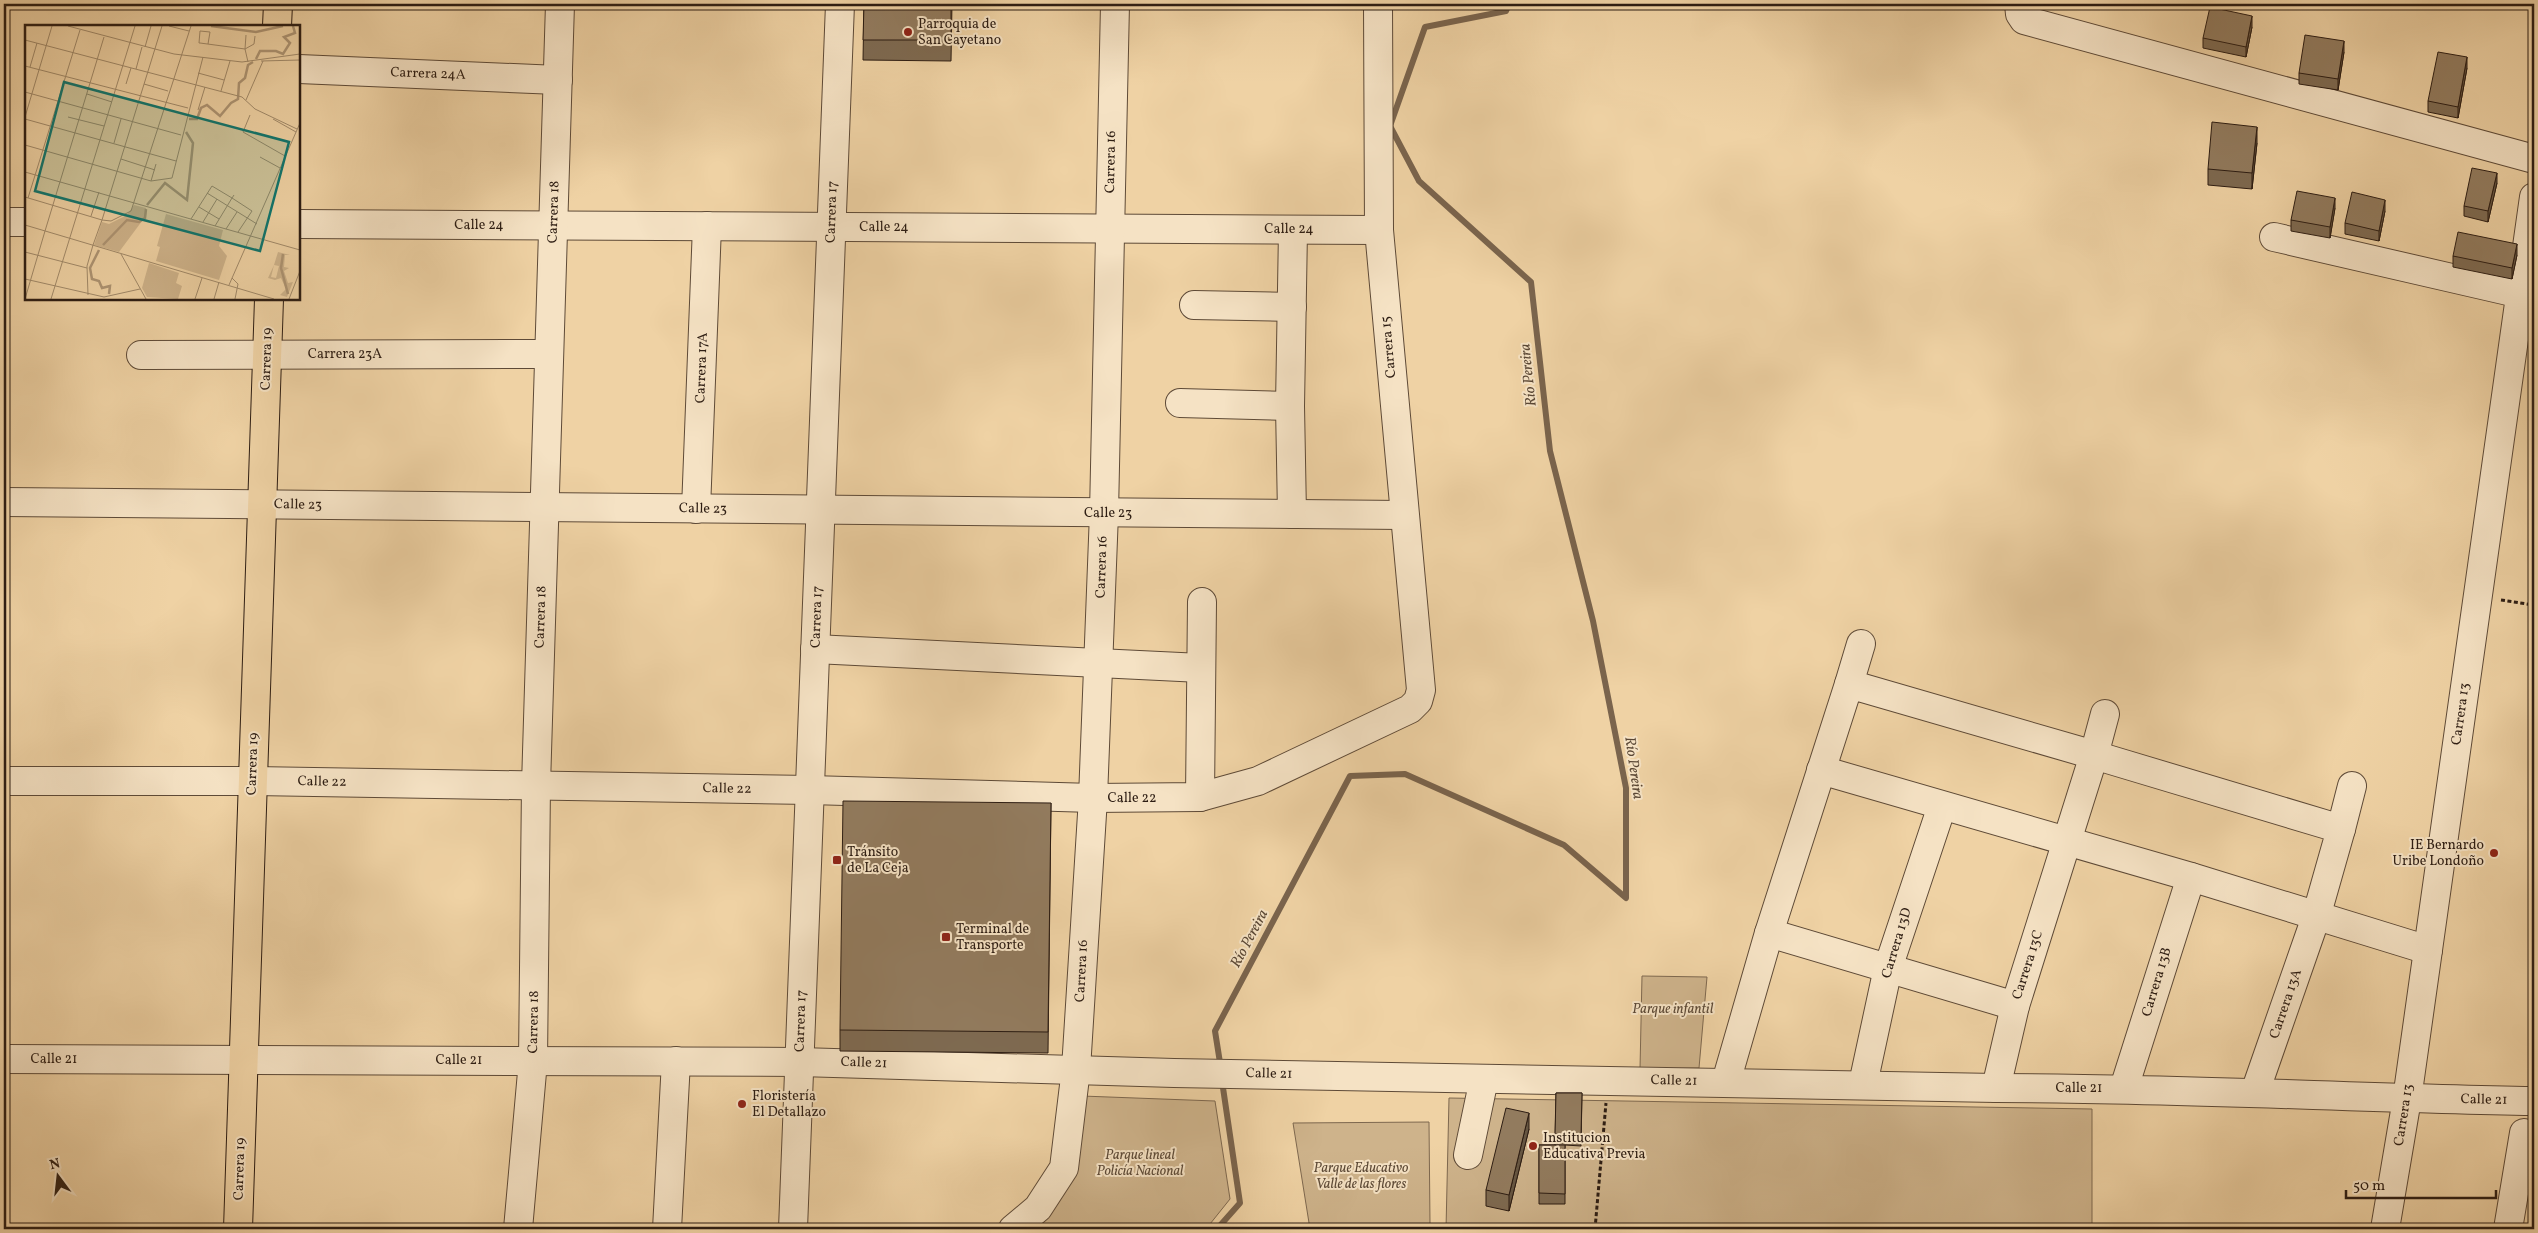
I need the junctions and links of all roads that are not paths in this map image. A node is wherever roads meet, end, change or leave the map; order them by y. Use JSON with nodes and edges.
{"nodes":[{"id":1,"x":278,"y":4,"type":"edge"},
{"id":2,"x":560,"y":4,"type":"edge"},
{"id":3,"x":840,"y":4,"type":"edge"},
{"id":4,"x":1115,"y":4,"type":"edge"},
{"id":5,"x":1378,"y":4,"type":"edge"},
{"id":6,"x":2019,"y":4,"type":"edge"},
{"id":7,"x":277,"y":25,"type":"edge"},
{"id":8,"x":300,"y":69,"type":"edge"},
{"id":9,"x":558,"y":80,"type":"junction"},
{"id":10,"x":2534,"y":159,"type":"edge"},
{"id":11,"x":2534,"y":197,"type":"edge"},
{"id":12,"x":4,"y":222,"type":"edge"},
{"id":13,"x":25,"y":222,"type":"edge"},
{"id":14,"x":300,"y":224,"type":"edge"},
{"id":15,"x":554,"y":225,"type":"junction"},
{"id":16,"x":707,"y":226,"type":"junction"},
{"id":17,"x":832,"y":227,"type":"junction"},
{"id":18,"x":1109,"y":228,"type":"junction"},
{"id":19,"x":1293,"y":230,"type":"junction"},
{"id":20,"x":1378,"y":230,"type":"junction"},
{"id":21,"x":2274,"y":237,"type":"dead end"},
{"id":22,"x":2520,"y":294,"type":"junction"},
{"id":23,"x":269,"y":300,"type":"edge"},
{"id":24,"x":1194,"y":305,"type":"dead end"},
{"id":25,"x":1292,"y":307,"type":"junction"},
{"id":26,"x":267,"y":354,"type":"junction"},
{"id":27,"x":548,"y":354,"type":"junction"},
{"id":28,"x":141,"y":355,"type":"dead end"},
{"id":29,"x":1180,"y":403,"type":"dead end"},
{"id":30,"x":1290,"y":406,"type":"junction"},
{"id":31,"x":4,"y":502,"type":"edge"},
{"id":32,"x":262,"y":505,"type":"junction"},
{"id":33,"x":544,"y":508,"type":"junction"},
{"id":34,"x":696,"y":509,"type":"junction"},
{"id":35,"x":821,"y":510,"type":"junction"},
{"id":36,"x":1104,"y":513,"type":"junction"},
{"id":37,"x":1292,"y":514,"type":"junction"},
{"id":38,"x":1403,"y":515,"type":"junction"},
{"id":39,"x":1202,"y":602,"type":"dead end"},
{"id":40,"x":1861,"y":644,"type":"dead end"},
{"id":41,"x":816,"y":649,"type":"junction"},
{"id":42,"x":1098,"y":664,"type":"junction"},
{"id":43,"x":1201,"y":668,"type":"junction"},
{"id":44,"x":1849,"y":684,"type":"junction"},
{"id":45,"x":1421,"y":690,"type":"joint"},
{"id":46,"x":2105,"y":714,"type":"dead end"},
{"id":47,"x":2094,"y":755,"type":"junction"},
{"id":48,"x":1821,"y":770,"type":"junction"},
{"id":49,"x":4,"y":780,"type":"edge"},
{"id":50,"x":253,"y":781,"type":"junction"},
{"id":51,"x":536,"y":786,"type":"junction"},
{"id":52,"x":2352,"y":786,"type":"dead end"},
{"id":53,"x":810,"y":790,"type":"junction"},
{"id":54,"x":1200,"y":797,"type":"junction"},
{"id":55,"x":1093,"y":798,"type":"junction"},
{"id":56,"x":1942,"y":806,"type":"junction"},
{"id":57,"x":2341,"y":829,"type":"junction"},
{"id":58,"x":2067,"y":843,"type":"junction"},
{"id":59,"x":2191,"y":877,"type":"junction"},
{"id":60,"x":2316,"y":917,"type":"junction"},
{"id":61,"x":1769,"y":933,"type":"junction"},
{"id":62,"x":2428,"y":950,"type":"junction"},
{"id":63,"x":1888,"y":968,"type":"junction"},
{"id":64,"x":2015,"y":1006,"type":"junction"},
{"id":65,"x":4,"y":1059,"type":"edge"},
{"id":66,"x":244,"y":1059,"type":"junction"},
{"id":67,"x":533,"y":1061,"type":"junction"},
{"id":68,"x":676,"y":1061,"type":"junction"},
{"id":69,"x":800,"y":1062,"type":"junction"},
{"id":70,"x":1076,"y":1069,"type":"junction"},
{"id":71,"x":1484,"y":1078,"type":"junction"},
{"id":72,"x":1726,"y":1082,"type":"junction"},
{"id":73,"x":1863,"y":1084,"type":"junction"},
{"id":74,"x":1996,"y":1088,"type":"junction"},
{"id":75,"x":2124,"y":1088,"type":"junction"},
{"id":76,"x":2255,"y":1092,"type":"junction"},
{"id":77,"x":2407,"y":1099,"type":"junction"},
{"id":78,"x":2534,"y":1101,"type":"edge"},
{"id":79,"x":2524,"y":1133,"type":"dead end"},
{"id":80,"x":1468,"y":1155,"type":"dead end"},
{"id":81,"x":238,"y":1229,"type":"edge"},
{"id":82,"x":518,"y":1229,"type":"edge"},
{"id":83,"x":667,"y":1229,"type":"edge"},
{"id":84,"x":793,"y":1229,"type":"edge"},
{"id":85,"x":1013,"y":1229,"type":"edge"},
{"id":86,"x":2385,"y":1229,"type":"edge"},
{"id":87,"x":2508,"y":1229,"type":"edge"}],
"edges":[{"from":1,"to":7,"type":"main road"},
{"from":2,"to":9,"type":"street","name":"Carrera 18"},
{"from":3,"to":17,"type":"street","name":"Carrera 17"},
{"from":4,"to":18,"type":"street","name":"Carrera 16"},
{"from":5,"to":20,"type":"street","name":"Carrera 15"},
{"from":6,"to":10,"type":"street"},
{"from":8,"to":9,"type":"street","name":"Carrera 24A"},
{"from":9,"to":15,"type":"street","name":"Carrera 18"},
{"from":11,"to":22,"type":"street","name":"Carrera 13"},
{"from":12,"to":13,"type":"street"},
{"from":14,"to":15,"type":"street","name":"Calle 24"},
{"from":15,"to":16,"type":"street","name":"Calle 24"},
{"from":15,"to":27,"type":"street","name":"Carrera 18"},
{"from":16,"to":17,"type":"street","name":"Calle 24"},
{"from":16,"to":34,"type":"street","name":"Carrera 17A"},
{"from":17,"to":18,"type":"street","name":"Calle 24"},
{"from":17,"to":35,"type":"street","name":"Carrera 17"},
{"from":18,"to":19,"type":"street","name":"Calle 24"},
{"from":18,"to":36,"type":"street","name":"Carrera 16"},
{"from":19,"to":20,"type":"street","name":"Calle 24"},
{"from":19,"to":25,"type":"street"},
{"from":20,"to":38,"type":"street","name":"Carrera 15"},
{"from":21,"to":22,"type":"street"},
{"from":22,"to":62,"type":"street","name":"Carrera 13"},
{"from":23,"to":26,"type":"main road","name":"Carrera 19"},
{"from":24,"to":25,"type":"street"},
{"from":25,"to":30,"type":"street"},
{"from":26,"to":27,"type":"street","name":"Carrera 23A"},
{"from":26,"to":28,"type":"street","name":"Carrera 23A"},
{"from":26,"to":32,"type":"main road","name":"Carrera 19"},
{"from":27,"to":33,"type":"street","name":"Carrera 18"},
{"from":29,"to":30,"type":"street"},
{"from":30,"to":37,"type":"street"},
{"from":31,"to":32,"type":"street","name":"Calle 23"},
{"from":32,"to":33,"type":"street","name":"Calle 23"},
{"from":32,"to":50,"type":"main road","name":"Carrera 19"},
{"from":33,"to":34,"type":"street","name":"Calle 23"},
{"from":33,"to":51,"type":"street","name":"Carrera 18"},
{"from":34,"to":35,"type":"street","name":"Calle 23"},
{"from":35,"to":36,"type":"street","name":"Calle 23"},
{"from":35,"to":41,"type":"street","name":"Carrera 17"},
{"from":36,"to":37,"type":"street","name":"Calle 23"},
{"from":36,"to":42,"type":"street","name":"Carrera 16"},
{"from":37,"to":38,"type":"street","name":"Calle 23"},
{"from":38,"to":45,"type":"street","name":"Carrera 15"},
{"from":39,"to":43,"type":"street"},
{"from":40,"to":44,"type":"street"},
{"from":41,"to":42,"type":"street"},
{"from":41,"to":53,"type":"street","name":"Carrera 17"},
{"from":42,"to":43,"type":"street"},
{"from":42,"to":55,"type":"street","name":"Carrera 16"},
{"from":43,"to":54,"type":"street"},
{"from":44,"to":47,"type":"street"},
{"from":44,"to":48,"type":"street"},
{"from":45,"to":54,"type":"street","name":"Calle 22"},
{"from":46,"to":47,"type":"street","name":"Carrera 13C"},
{"from":47,"to":57,"type":"street"},
{"from":47,"to":58,"type":"street","name":"Carrera 13C"},
{"from":48,"to":56,"type":"street"},
{"from":48,"to":61,"type":"street"},
{"from":49,"to":50,"type":"street","name":"Calle 22"},
{"from":50,"to":51,"type":"street","name":"Calle 22"},
{"from":50,"to":66,"type":"main road","name":"Carrera 19"},
{"from":51,"to":53,"type":"street","name":"Calle 22"},
{"from":51,"to":67,"type":"street","name":"Carrera 18"},
{"from":52,"to":57,"type":"street","name":"Carrera 13A"},
{"from":53,"to":55,"type":"street","name":"Calle 22"},
{"from":53,"to":69,"type":"street","name":"Carrera 17"},
{"from":54,"to":55,"type":"street","name":"Calle 22"},
{"from":55,"to":70,"type":"street","name":"Carrera 16"},
{"from":56,"to":58,"type":"street"},
{"from":56,"to":63,"type":"street","name":"Carrera 13D"},
{"from":57,"to":60,"type":"street","name":"Carrera 13A"},
{"from":58,"to":59,"type":"street"},
{"from":58,"to":64,"type":"street","name":"Carrera 13C"},
{"from":59,"to":60,"type":"street"},
{"from":59,"to":75,"type":"street","name":"Carrera 13B"},
{"from":60,"to":62,"type":"street"},
{"from":60,"to":76,"type":"street","name":"Carrera 13A"},
{"from":61,"to":63,"type":"street"},
{"from":61,"to":72,"type":"street"},
{"from":62,"to":77,"type":"street","name":"Carrera 13"},
{"from":63,"to":64,"type":"street"},
{"from":63,"to":73,"type":"street","name":"Carrera 13D"},
{"from":64,"to":74,"type":"street","name":"Carrera 13C"},
{"from":65,"to":66,"type":"street","name":"Calle 21"},
{"from":66,"to":67,"type":"street","name":"Calle 21"},
{"from":66,"to":81,"type":"main road","name":"Carrera 19"},
{"from":67,"to":68,"type":"street","name":"Calle 21"},
{"from":67,"to":82,"type":"street","name":"Carrera 18"},
{"from":68,"to":69,"type":"street","name":"Calle 21"},
{"from":68,"to":83,"type":"street"},
{"from":69,"to":70,"type":"street","name":"Calle 21"},
{"from":69,"to":84,"type":"street","name":"Carrera 17"},
{"from":70,"to":71,"type":"street","name":"Calle 21"},
{"from":70,"to":85,"type":"street","name":"Carrera 16"},
{"from":71,"to":72,"type":"street","name":"Calle 21"},
{"from":71,"to":80,"type":"street"},
{"from":72,"to":73,"type":"street","name":"Calle 21"},
{"from":73,"to":74,"type":"street","name":"Calle 21"},
{"from":74,"to":75,"type":"street","name":"Calle 21"},
{"from":75,"to":76,"type":"street","name":"Calle 21"},
{"from":76,"to":77,"type":"street","name":"Calle 21"},
{"from":77,"to":78,"type":"street","name":"Calle 21"},
{"from":77,"to":86,"type":"street","name":"Carrera 13"},
{"from":79,"to":87,"type":"street"}]}
